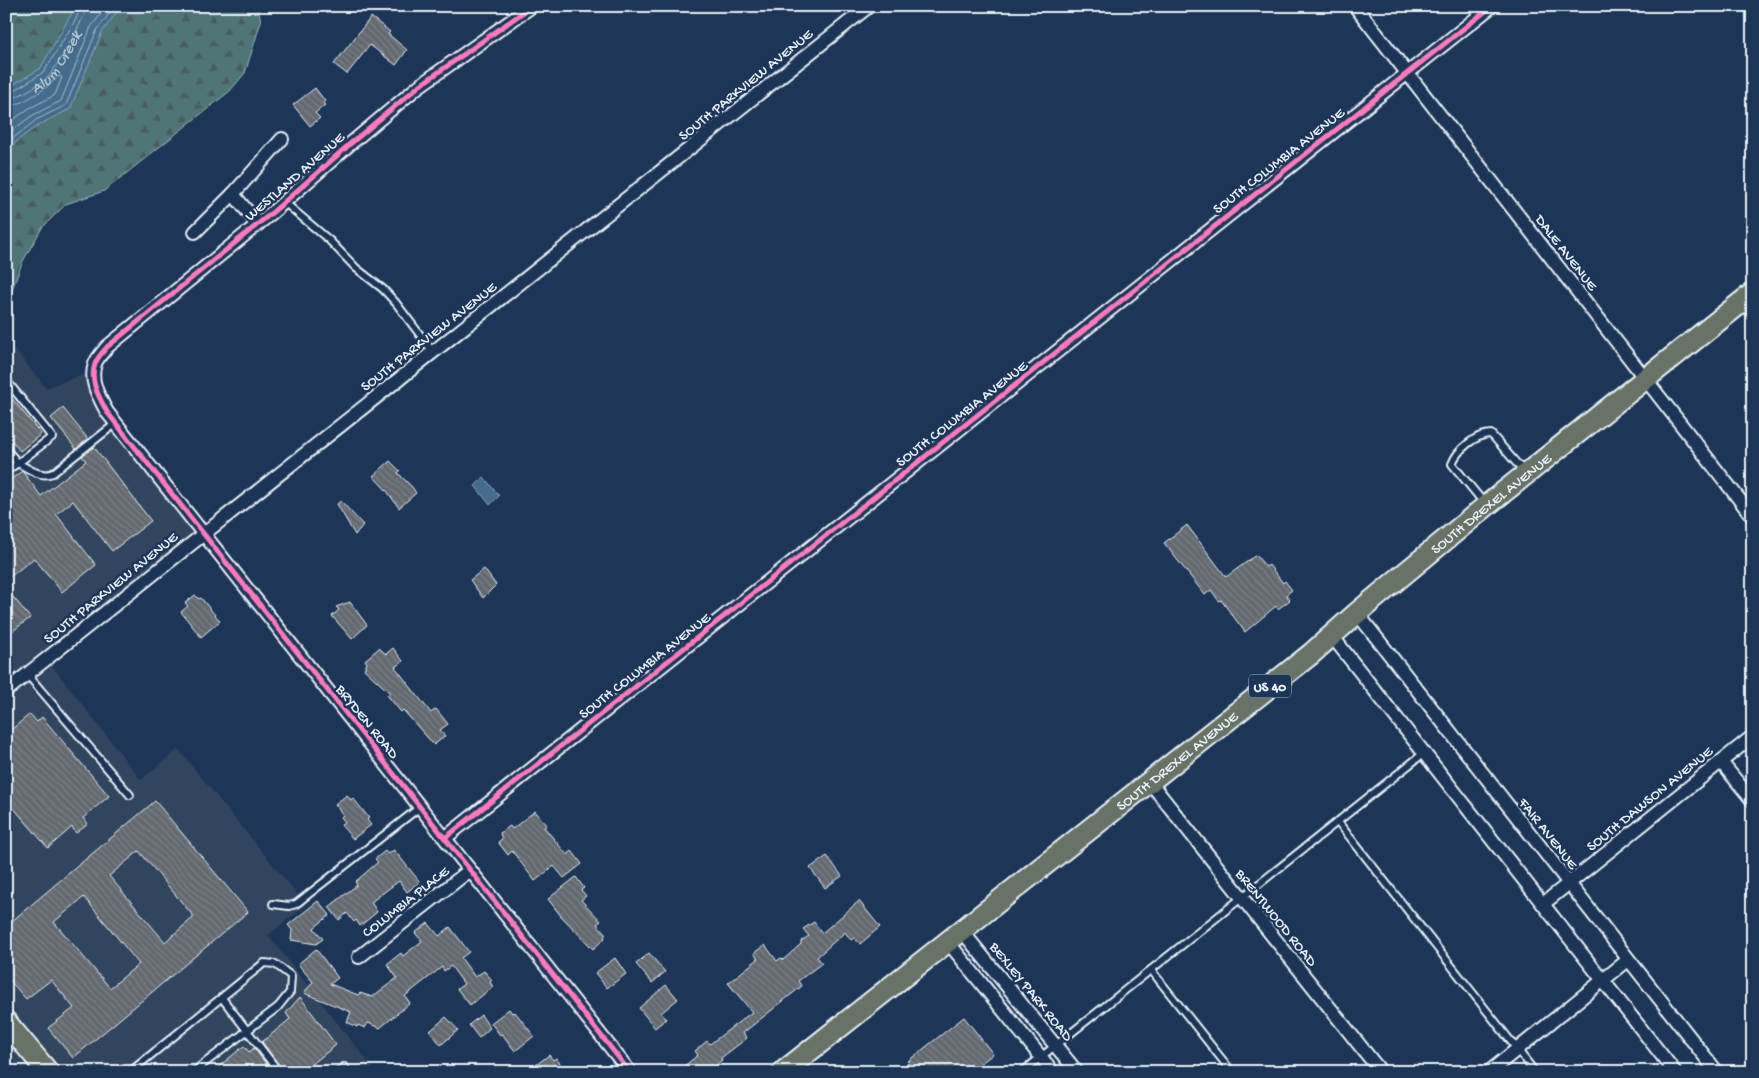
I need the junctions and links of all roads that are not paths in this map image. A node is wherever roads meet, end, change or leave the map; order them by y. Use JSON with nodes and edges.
{"nodes":[{"id":1,"x":532,"y":6,"type":"edge"},
{"id":2,"x":869,"y":6,"type":"edge"},
{"id":3,"x":1355,"y":6,"type":"edge"},
{"id":4,"x":1492,"y":6,"type":"edge"},
{"id":5,"x":1408,"y":73,"type":"junction"},
{"id":6,"x":282,"y":139,"type":"dead end"},
{"id":7,"x":233,"y":194,"type":"junction"},
{"id":8,"x":284,"y":202,"type":"junction"},
{"id":9,"x":258,"y":224,"type":"junction"},
{"id":10,"x":195,"y":232,"type":"dead end"},
{"id":11,"x":1753,"y":293,"type":"edge"},
{"id":12,"x":433,"y":352,"type":"junction"},
{"id":13,"x":1646,"y":379,"type":"junction"},
{"id":14,"x":6,"y":380,"type":"edge"},
{"id":15,"x":93,"y":382,"type":"joint"},
{"id":16,"x":115,"y":424,"type":"junction"},
{"id":17,"x":6,"y":449,"type":"edge"},
{"id":18,"x":18,"y":463,"type":"junction"},
{"id":19,"x":6,"y":471,"type":"edge"},
{"id":20,"x":1526,"y":475,"type":"junction"},
{"id":21,"x":1486,"y":506,"type":"junction"},
{"id":22,"x":1753,"y":518,"type":"edge"},
{"id":23,"x":202,"y":534,"type":"junction"},
{"id":24,"x":1357,"y":613,"type":"junction"},
{"id":25,"x":1332,"y":636,"type":"junction"},
{"id":26,"x":27,"y":674,"type":"junction"},
{"id":27,"x":8,"y":686,"type":"edge"},
{"id":28,"x":1753,"y":736,"type":"edge"},
{"id":29,"x":1424,"y":753,"type":"junction"},
{"id":30,"x":1721,"y":762,"type":"junction"},
{"id":31,"x":1150,"y":782,"type":"junction"},
{"id":32,"x":130,"y":795,"type":"dead end"},
{"id":33,"x":1753,"y":801,"type":"edge"},
{"id":34,"x":420,"y":806,"type":"junction"},
{"id":35,"x":1338,"y":822,"type":"junction"},
{"id":36,"x":445,"y":838,"type":"junction"},
{"id":37,"x":470,"y":870,"type":"junction"},
{"id":38,"x":1569,"y":884,"type":"junction"},
{"id":39,"x":1241,"y":898,"type":"junction"},
{"id":40,"x":273,"y":904,"type":"dead end"},
{"id":41,"x":1543,"y":904,"type":"junction"},
{"id":42,"x":955,"y":936,"type":"junction"},
{"id":43,"x":359,"y":957,"type":"dead end"},
{"id":44,"x":1628,"y":960,"type":"junction"},
{"id":45,"x":1151,"y":970,"type":"junction"},
{"id":46,"x":1603,"y":980,"type":"junction"},
{"id":47,"x":222,"y":998,"type":"junction"},
{"id":48,"x":6,"y":1022,"type":"edge"},
{"id":49,"x":248,"y":1031,"type":"junction"},
{"id":50,"x":1056,"y":1045,"type":"junction"},
{"id":51,"x":1517,"y":1049,"type":"junction"},
{"id":52,"x":1041,"y":1057,"type":"junction"},
{"id":53,"x":48,"y":1072,"type":"edge"},
{"id":54,"x":130,"y":1072,"type":"edge"},
{"id":55,"x":193,"y":1072,"type":"edge"},
{"id":56,"x":278,"y":1072,"type":"edge"},
{"id":57,"x":338,"y":1072,"type":"edge"},
{"id":58,"x":348,"y":1072,"type":"edge"},
{"id":59,"x":630,"y":1072,"type":"edge"},
{"id":60,"x":783,"y":1072,"type":"edge"},
{"id":61,"x":1022,"y":1072,"type":"edge"},
{"id":62,"x":1053,"y":1072,"type":"edge"},
{"id":63,"x":1077,"y":1072,"type":"edge"},
{"id":64,"x":1232,"y":1072,"type":"edge"},
{"id":65,"x":1381,"y":1072,"type":"edge"},
{"id":66,"x":1489,"y":1072,"type":"edge"},
{"id":67,"x":1535,"y":1072,"type":"edge"},
{"id":68,"x":1675,"y":1072,"type":"edge"},
{"id":69,"x":1716,"y":1072,"type":"edge"}],
"edges":[{"from":1,"to":8,"type":"street","name":"WESTLAND AVENUE"},
{"from":2,"to":12,"type":"street","name":"SOUTH PARKVIEW AVENUE"},
{"from":3,"to":5,"type":"street","name":"DALE AVENUE"},
{"from":4,"to":5,"type":"street","name":"SOUTH COLUMBIA AVENUE"},
{"from":5,"to":13,"type":"street","name":"DALE AVENUE"},
{"from":5,"to":36,"type":"street","name":"SOUTH COLUMBIA AVENUE"},
{"from":6,"to":7,"type":"street"},
{"from":7,"to":9,"type":"street"},
{"from":7,"to":10,"type":"street"},
{"from":8,"to":9,"type":"street","name":"WESTLAND AVENUE"},
{"from":8,"to":12,"type":"lane"},
{"from":9,"to":15,"type":"street","name":"WESTLAND AVENUE"},
{"from":11,"to":13,"type":"main road","name":"SOUTH DREXEL AVENUE","number":"US 40"},
{"from":12,"to":23,"type":"street","name":"SOUTH PARKVIEW AVENUE"},
{"from":13,"to":20,"type":"main road","name":"SOUTH DREXEL AVENUE","number":"US 40"},
{"from":13,"to":22,"type":"street","name":"DALE AVENUE"},
{"from":14,"to":18,"type":"lane"},
{"from":15,"to":16,"type":"street","name":"BRYDEN ROAD"},
{"from":16,"to":18,"type":"lane"},
{"from":16,"to":23,"type":"street","name":"BRYDEN ROAD"},
{"from":17,"to":18,"type":"lane"},
{"from":18,"to":19,"type":"lane"},
{"from":20,"to":21,"type":"main road","name":"SOUTH DREXEL AVENUE","number":"US 40"},
{"from":20,"to":21,"type":"lane"},
{"from":21,"to":24,"type":"main road","name":"SOUTH DREXEL AVENUE","number":"US 40"},
{"from":23,"to":26,"type":"street","name":"SOUTH PARKVIEW AVENUE"},
{"from":23,"to":34,"type":"street","name":"BRYDEN ROAD"},
{"from":24,"to":25,"type":"main road","name":"SOUTH DREXEL AVENUE","number":"US 40"},
{"from":24,"to":38,"type":"street","name":"FAIR AVENUE"},
{"from":25,"to":29,"type":"street"},
{"from":25,"to":31,"type":"main road","name":"SOUTH DREXEL AVENUE","number":"US 40"},
{"from":26,"to":27,"type":"street","name":"SOUTH PARKVIEW AVENUE"},
{"from":26,"to":32,"type":"lane"},
{"from":28,"to":30,"type":"street","name":"SOUTH DAWSON AVENUE"},
{"from":29,"to":35,"type":"lane"},
{"from":29,"to":41,"type":"street"},
{"from":30,"to":33,"type":"street"},
{"from":30,"to":38,"type":"street","name":"SOUTH DAWSON AVENUE"},
{"from":31,"to":39,"type":"street","name":"BRENTWOOD ROAD"},
{"from":31,"to":42,"type":"main road","name":"SOUTH DREXEL AVENUE","number":"US 40"},
{"from":34,"to":36,"type":"street","name":"BRYDEN ROAD"},
{"from":34,"to":40,"type":"lane"},
{"from":35,"to":39,"type":"lane"},
{"from":35,"to":51,"type":"lane"},
{"from":36,"to":37,"type":"street","name":"BRYDEN ROAD"},
{"from":37,"to":43,"type":"street","name":"COLUMBIA PLACE"},
{"from":37,"to":59,"type":"street","name":"BRYDEN ROAD"},
{"from":38,"to":41,"type":"street","name":"SOUTH DAWSON AVENUE"},
{"from":38,"to":44,"type":"street","name":"FAIR AVENUE"},
{"from":39,"to":45,"type":"lane"},
{"from":39,"to":65,"type":"street","name":"BRENTWOOD ROAD"},
{"from":41,"to":46,"type":"street"},
{"from":42,"to":50,"type":"street","name":"BEXLEY PARK ROAD"},
{"from":42,"to":52,"type":"street"},
{"from":42,"to":60,"type":"main road","name":"SOUTH DREXEL AVENUE","number":"US 40"},
{"from":44,"to":46,"type":"street"},
{"from":44,"to":69,"type":"street","name":"FAIR AVENUE"},
{"from":45,"to":50,"type":"lane"},
{"from":45,"to":64,"type":"lane"},
{"from":46,"to":51,"type":"street"},
{"from":46,"to":68,"type":"street"},
{"from":47,"to":49,"type":"lane"},
{"from":47,"to":49,"type":"lane"},
{"from":47,"to":54,"type":"lane"},
{"from":48,"to":53,"type":"main road"},
{"from":49,"to":55,"type":"lane"},
{"from":49,"to":56,"type":"lane"},
{"from":50,"to":52,"type":"lane"},
{"from":50,"to":63,"type":"street","name":"BEXLEY PARK ROAD"},
{"from":51,"to":66,"type":"street"},
{"from":51,"to":67,"type":"lane"},
{"from":52,"to":61,"type":"lane"},
{"from":52,"to":62,"type":"street"},
{"from":57,"to":58,"type":"lane"}]}
